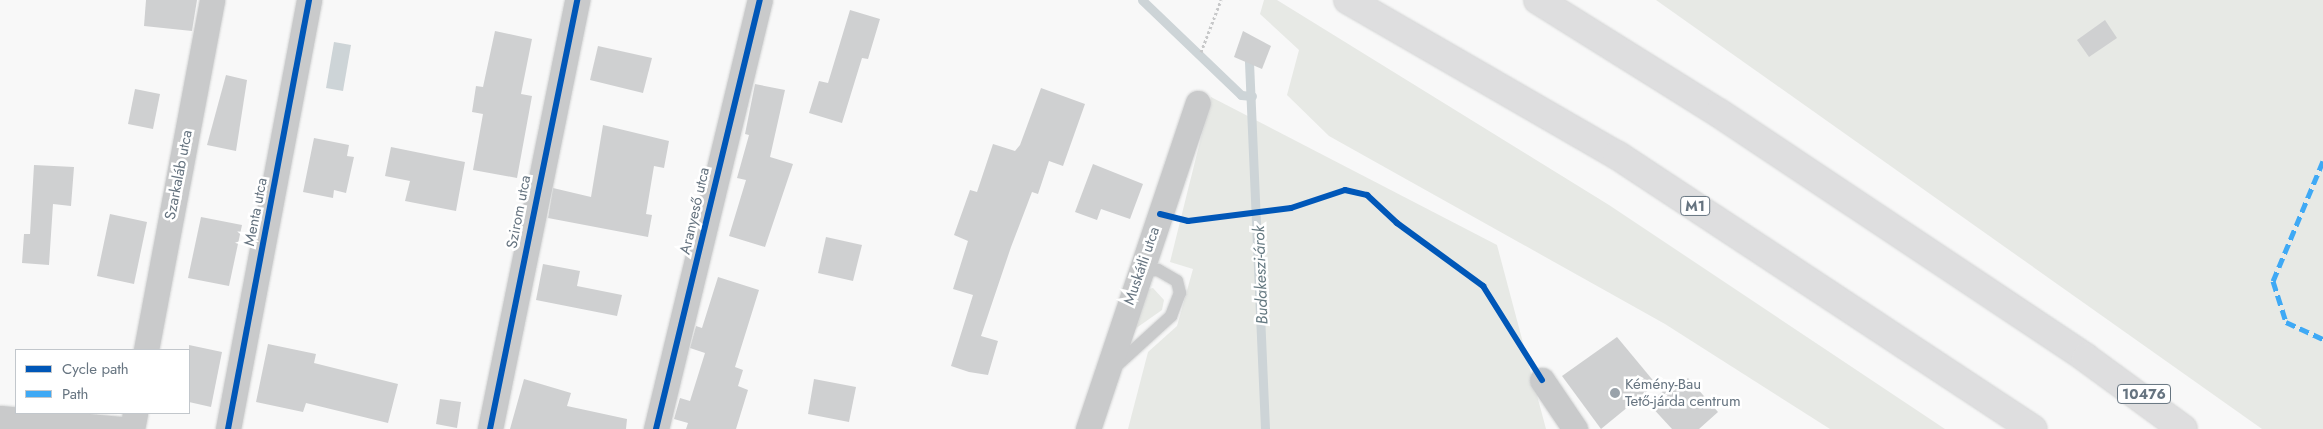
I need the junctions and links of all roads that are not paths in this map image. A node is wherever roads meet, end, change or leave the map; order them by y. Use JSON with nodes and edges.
{"nodes":[{"id":1,"x":212,"y":0,"type":"edge"},
{"id":2,"x":309,"y":0,"type":"edge"},
{"id":3,"x":577,"y":0,"type":"edge"},
{"id":4,"x":760,"y":0,"type":"edge"},
{"id":5,"x":1348,"y":0,"type":"edge"},
{"id":6,"x":1538,"y":0,"type":"edge"},
{"id":7,"x":1198,"y":103,"type":"dead end"},
{"id":8,"x":1140,"y":271,"type":"junction"},
{"id":9,"x":146,"y":349,"type":"edge"},
{"id":10,"x":2086,"y":358,"type":"junction"},
{"id":11,"x":1104,"y":380,"type":"junction"},
{"id":12,"x":1542,"y":380,"type":"dead end"},
{"id":13,"x":135,"y":414,"type":"edge"},
{"id":14,"x":0,"y":418,"type":"edge"},
{"id":15,"x":121,"y":429,"type":"edge"},
{"id":16,"x":132,"y":429,"type":"edge"},
{"id":17,"x":228,"y":429,"type":"edge"},
{"id":18,"x":490,"y":429,"type":"edge"},
{"id":19,"x":656,"y":429,"type":"edge"},
{"id":20,"x":1088,"y":429,"type":"edge"},
{"id":21,"x":1575,"y":429,"type":"edge"},
{"id":22,"x":2032,"y":429,"type":"edge"},
{"id":23,"x":2183,"y":429,"type":"edge"},
{"id":24,"x":2203,"y":429,"type":"edge"}],
"edges":[{"from":1,"to":9,"type":"street","name":"Szarkaláb utca"},
{"from":2,"to":17,"type":"street","name":"Menta utca"},
{"from":3,"to":18,"type":"street","name":"Szirom utca"},
{"from":4,"to":19,"type":"street","name":"Aranyeső utca"},
{"from":5,"to":22,"type":"highway","number":"M1"},
{"from":6,"to":10,"type":"highway"},
{"from":7,"to":8,"type":"street","name":"Muskátli utca"},
{"from":8,"to":11,"type":"street","name":"Muskátli utca"},
{"from":8,"to":11,"type":"lane"},
{"from":10,"to":23,"type":"highway"},
{"from":10,"to":24,"type":"highway","number":"10476"},
{"from":11,"to":20,"type":"street","name":"Muskátli utca"},
{"from":12,"to":21,"type":"street"},
{"from":13,"to":16,"type":"street"},
{"from":14,"to":15,"type":"street"}]}
